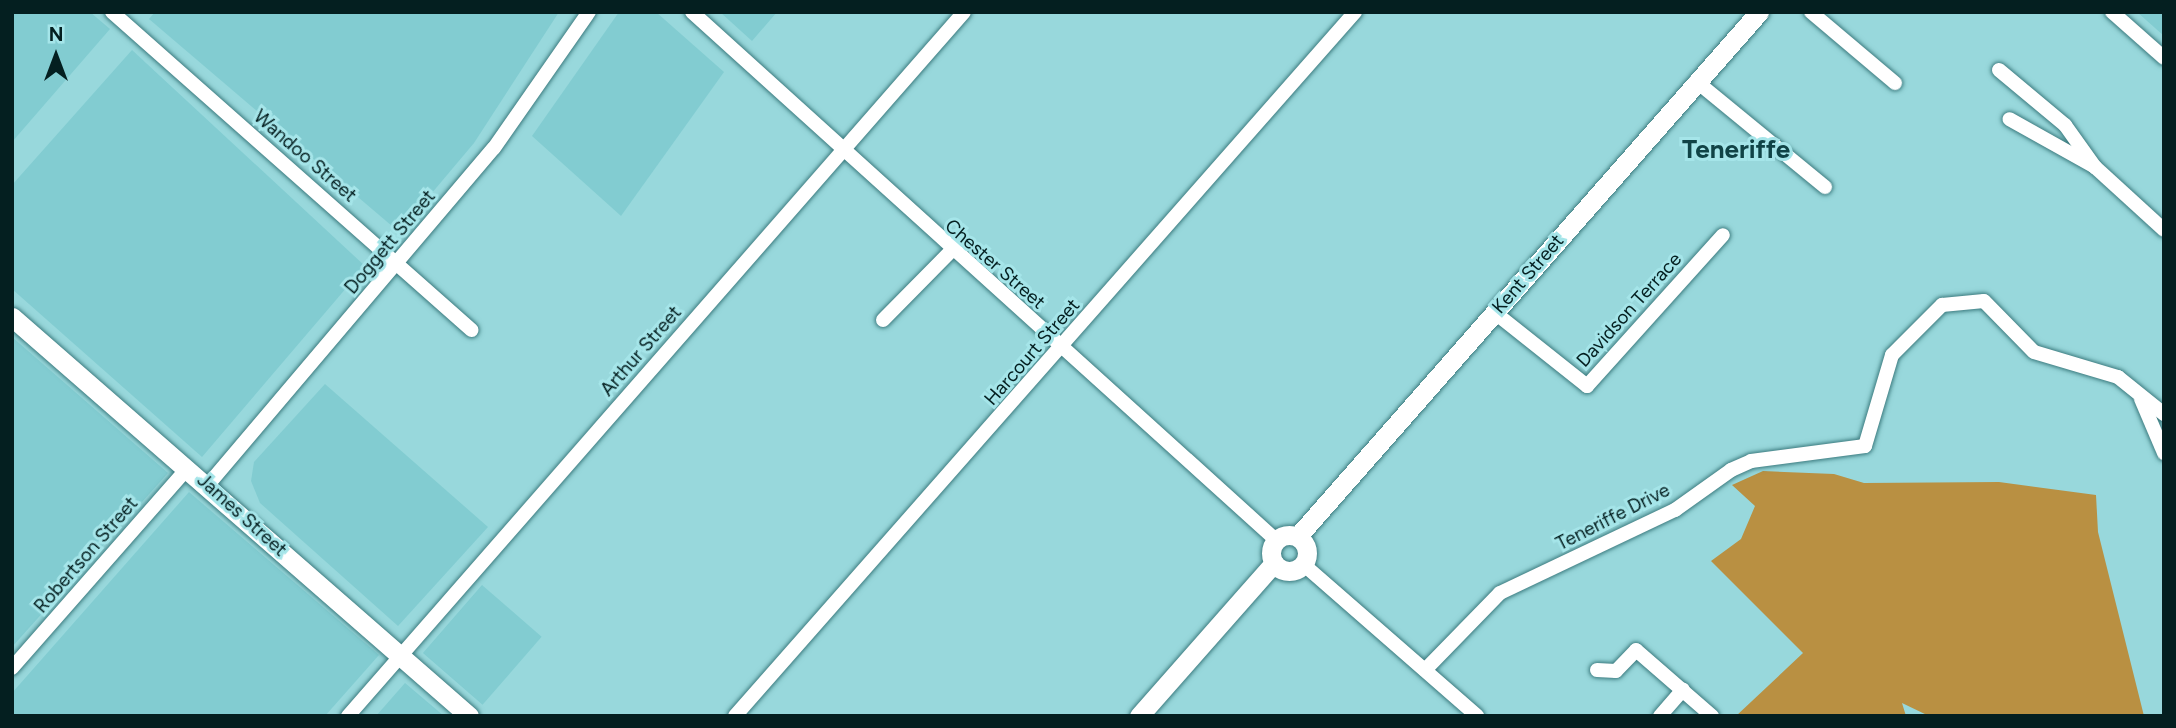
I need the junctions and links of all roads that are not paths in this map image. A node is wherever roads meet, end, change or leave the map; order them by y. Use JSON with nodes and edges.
{"nodes":[{"id":1,"x":112,"y":12,"type":"edge"},
{"id":2,"x":589,"y":12,"type":"edge"},
{"id":3,"x":692,"y":12,"type":"edge"},
{"id":4,"x":964,"y":12,"type":"edge"},
{"id":5,"x":1355,"y":12,"type":"edge"},
{"id":6,"x":1759,"y":12,"type":"edge"},
{"id":7,"x":1811,"y":12,"type":"edge"},
{"id":8,"x":2112,"y":12,"type":"edge"},
{"id":9,"x":2164,"y":58,"type":"edge"},
{"id":10,"x":1998,"y":70,"type":"dead end"},
{"id":11,"x":1696,"y":81,"type":"junction"},
{"id":12,"x":1895,"y":83,"type":"dead end"},
{"id":13,"x":2009,"y":119,"type":"dead end"},
{"id":14,"x":843,"y":151,"type":"junction"},
{"id":15,"x":2095,"y":167,"type":"junction"},
{"id":16,"x":1825,"y":187,"type":"dead end"},
{"id":17,"x":2164,"y":230,"type":"edge"},
{"id":18,"x":1723,"y":235,"type":"dead end"},
{"id":19,"x":951,"y":251,"type":"junction"},
{"id":20,"x":398,"y":262,"type":"junction"},
{"id":21,"x":1494,"y":312,"type":"junction"},
{"id":22,"x":12,"y":317,"type":"edge"},
{"id":23,"x":883,"y":320,"type":"dead end"},
{"id":24,"x":471,"y":330,"type":"dead end"},
{"id":25,"x":1059,"y":351,"type":"junction"},
{"id":26,"x":2139,"y":394,"type":"junction"},
{"id":27,"x":2164,"y":414,"type":"edge"},
{"id":28,"x":2164,"y":453,"type":"edge"},
{"id":29,"x":188,"y":468,"type":"junction"},
{"id":30,"x":207,"y":486,"type":"junction"},
{"id":31,"x":1298,"y":537,"type":"junction"},
{"id":32,"x":1276,"y":540,"type":"junction"},
{"id":33,"x":1274,"y":563,"type":"junction"},
{"id":34,"x":1303,"y":564,"type":"junction"},
{"id":35,"x":400,"y":655,"type":"junction"},
{"id":36,"x":12,"y":668,"type":"edge"},
{"id":37,"x":1425,"y":670,"type":"junction"},
{"id":38,"x":1597,"y":670,"type":"dead end"},
{"id":39,"x":1683,"y":690,"type":"junction"},
{"id":40,"x":348,"y":716,"type":"edge"},
{"id":41,"x":469,"y":716,"type":"edge"},
{"id":42,"x":735,"y":716,"type":"edge"},
{"id":43,"x":1139,"y":716,"type":"edge"},
{"id":44,"x":1477,"y":716,"type":"edge"},
{"id":45,"x":1660,"y":716,"type":"edge"},
{"id":46,"x":1712,"y":716,"type":"edge"}],
"edges":[{"from":1,"to":20,"type":"street","name":"Wandoo Street"},
{"from":2,"to":20,"type":"street","name":"Doggett Street"},
{"from":3,"to":14,"type":"street","name":"Chester Street"},
{"from":4,"to":14,"type":"street","name":"Arthur Street"},
{"from":5,"to":25,"type":"street","name":"Harcourt Street"},
{"from":6,"to":11,"type":"street","name":"Kent Street"},
{"from":7,"to":12,"type":"street"},
{"from":8,"to":9,"type":"street"},
{"from":10,"to":15,"type":"street"},
{"from":11,"to":16,"type":"street"},
{"from":11,"to":21,"type":"street","name":"Kent Street"},
{"from":13,"to":15,"type":"street"},
{"from":14,"to":19,"type":"street","name":"Chester Street"},
{"from":14,"to":35,"type":"street","name":"Arthur Street"},
{"from":15,"to":17,"type":"street"},
{"from":18,"to":21,"type":"street","name":"Davidson Terrace"},
{"from":19,"to":23,"type":"street"},
{"from":19,"to":25,"type":"street","name":"Chester Street"},
{"from":20,"to":24,"type":"street","name":"Wandoo Street"},
{"from":20,"to":30,"type":"street","name":"Doggett Street"},
{"from":21,"to":31,"type":"street","name":"Kent Street"},
{"from":22,"to":29,"type":"street","name":"James Street"},
{"from":25,"to":32,"type":"street","name":"Chester Street"},
{"from":25,"to":42,"type":"street","name":"Harcourt Street"},
{"from":26,"to":27,"type":"street"},
{"from":26,"to":28,"type":"street"},
{"from":26,"to":37,"type":"street","name":"Teneriffe Drive"},
{"from":29,"to":30,"type":"street","name":"James Street"},
{"from":29,"to":36,"type":"street","name":"Robertson Street"},
{"from":30,"to":35,"type":"street","name":"James Street"},
{"from":31,"to":32,"type":"street"},
{"from":31,"to":34,"type":"street"},
{"from":32,"to":33,"type":"street"},
{"from":33,"to":34,"type":"street"},
{"from":33,"to":43,"type":"street"},
{"from":34,"to":37,"type":"street"},
{"from":35,"to":40,"type":"street","name":"Arthur Street"},
{"from":35,"to":41,"type":"street","name":"James Street"},
{"from":37,"to":44,"type":"street"},
{"from":38,"to":39,"type":"street"},
{"from":39,"to":45,"type":"street"},
{"from":39,"to":46,"type":"street"}]}
